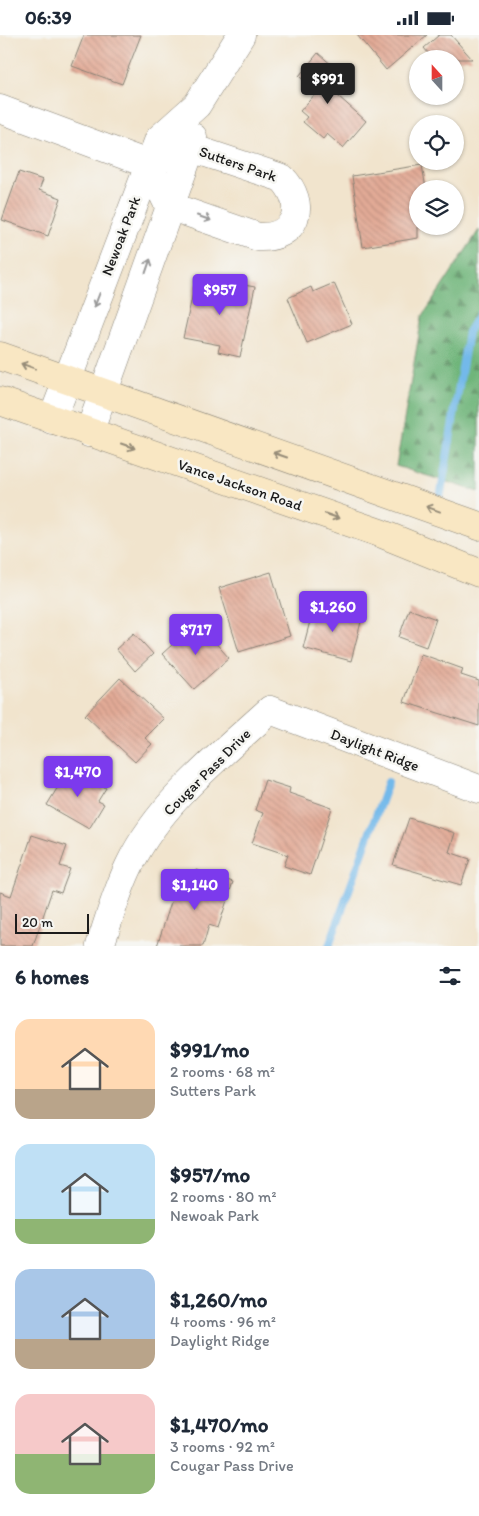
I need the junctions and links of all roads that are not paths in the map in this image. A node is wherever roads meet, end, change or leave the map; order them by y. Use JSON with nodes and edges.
{"nodes":[{"id":1,"x":240,"y":35,"type":"edge"},
{"id":2,"x":197,"y":105,"type":"junction"},
{"id":3,"x":0,"y":109,"type":"edge"},
{"id":4,"x":191,"y":148,"type":"junction"},
{"id":5,"x":148,"y":164,"type":"junction"},
{"id":6,"x":169,"y":207,"type":"junction"},
{"id":7,"x":0,"y":356,"type":"edge"},
{"id":8,"x":66,"y":381,"type":"junction"},
{"id":9,"x":102,"y":394,"type":"junction"},
{"id":10,"x":0,"y":401,"type":"edge"},
{"id":11,"x":52,"y":420,"type":"junction"},
{"id":12,"x":88,"y":433,"type":"junction"},
{"id":13,"x":479,"y":526,"type":"edge"},
{"id":14,"x":479,"y":573,"type":"edge"},
{"id":15,"x":270,"y":710,"type":"joint"},
{"id":16,"x":479,"y":789,"type":"edge"},
{"id":17,"x":100,"y":946,"type":"edge"}],
"edges":[{"from":1,"to":2,"type":"street","name":"Newoak Park"},
{"from":2,"to":4,"type":"street","name":"Newoak Park"},
{"from":2,"to":5,"type":"street","name":"Newoak Park"},
{"from":3,"to":5,"type":"street"},
{"from":4,"to":5,"type":"street","name":"Sutters Park"},
{"from":4,"to":6,"type":"street","name":"Newoak Park"},
{"from":6,"to":4,"type":"street","name":"Sutters Park","one_way":true},
{"from":5,"to":6,"type":"street"},
{"from":5,"to":8,"type":"street","name":"Newoak Park","one_way":true},
{"from":9,"to":6,"type":"street","name":"Newoak Park","one_way":true},
{"from":8,"to":7,"type":"main road","one_way":true},
{"from":8,"to":9,"type":"main road"},
{"from":8,"to":11,"type":"street","name":"Newoak Park"},
{"from":9,"to":12,"type":"street","name":"Newoak Park"},
{"from":13,"to":9,"type":"main road","one_way":true},
{"from":10,"to":11,"type":"main road","name":"Vance Jackson Road"},
{"from":11,"to":12,"type":"main road","name":"Vance Jackson Road"},
{"from":12,"to":14,"type":"main road","name":"Vance Jackson Road","one_way":true},
{"from":15,"to":16,"type":"street","name":"Daylight Ridge"},
{"from":15,"to":17,"type":"street","name":"Cougar Pass Drive"}]}
